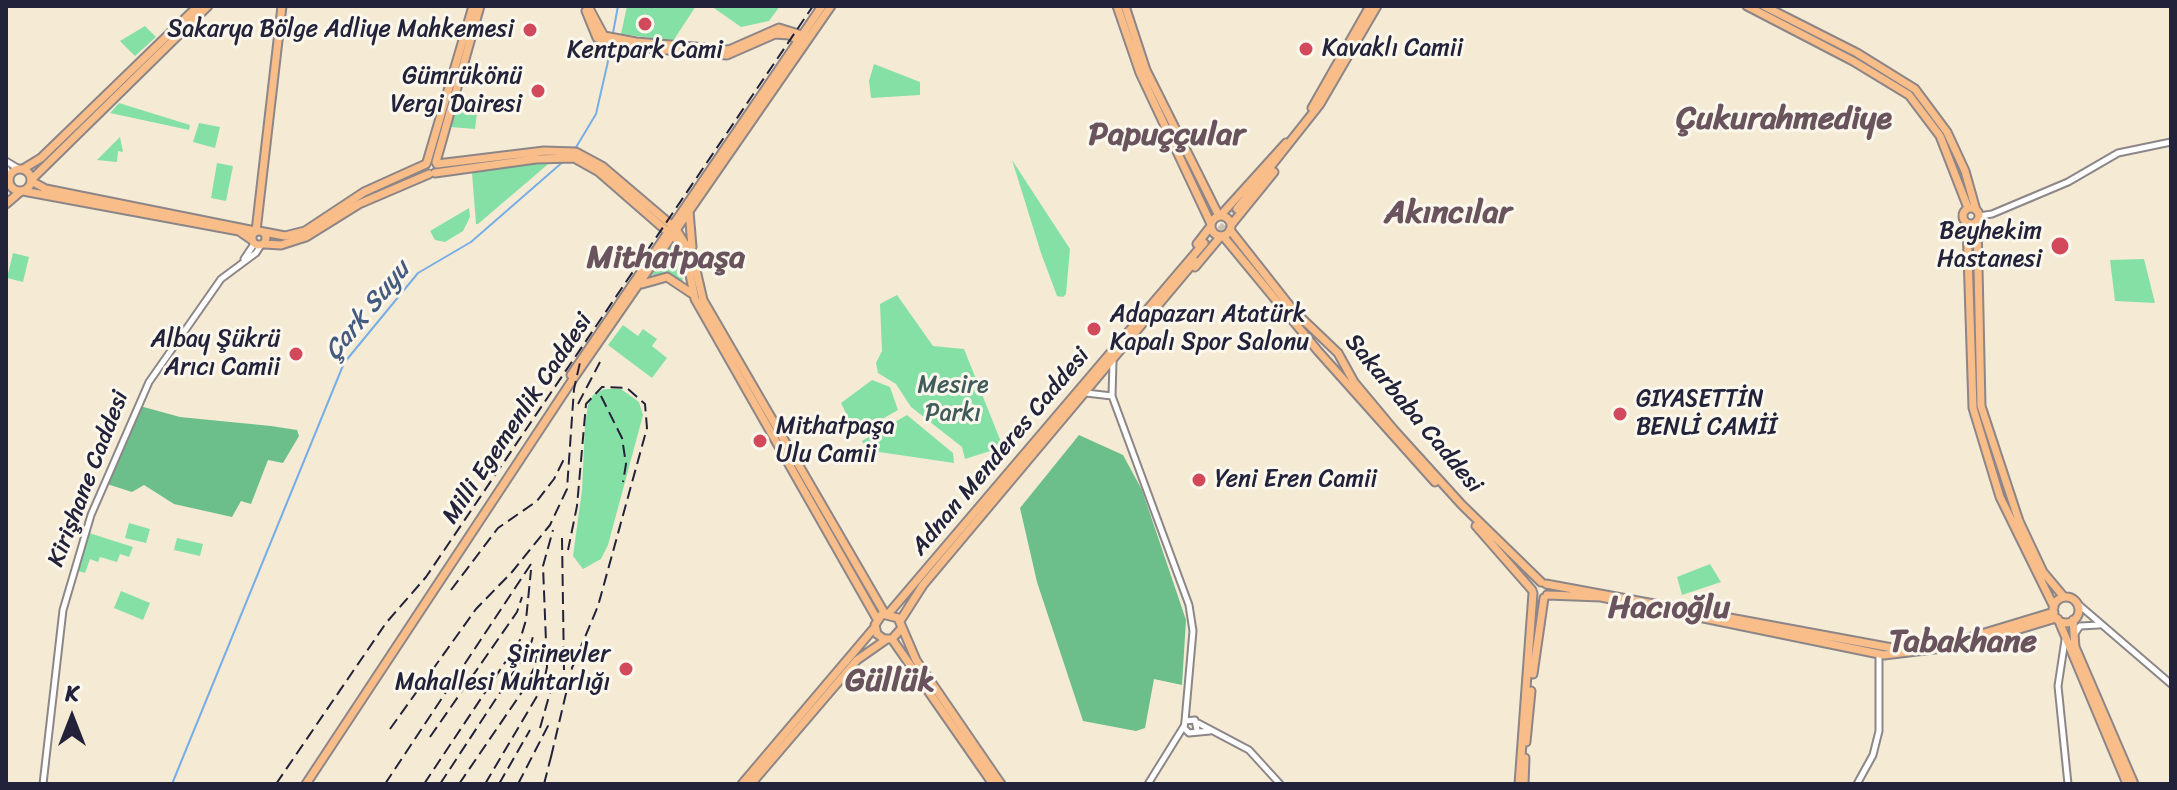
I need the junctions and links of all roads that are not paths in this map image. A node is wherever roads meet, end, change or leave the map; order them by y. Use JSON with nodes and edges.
{"nodes":[{"id":1,"x":198,"y":6,"type":"edge"},
{"id":2,"x":208,"y":6,"type":"edge"},
{"id":3,"x":282,"y":6,"type":"edge"},
{"id":4,"x":473,"y":6,"type":"edge"},
{"id":5,"x":480,"y":6,"type":"edge"},
{"id":6,"x":822,"y":6,"type":"edge"},
{"id":7,"x":831,"y":6,"type":"edge"},
{"id":8,"x":1117,"y":6,"type":"edge"},
{"id":9,"x":1125,"y":6,"type":"edge"},
{"id":10,"x":1370,"y":6,"type":"edge"},
{"id":11,"x":1377,"y":6,"type":"edge"},
{"id":12,"x":1747,"y":6,"type":"edge"},
{"id":13,"x":1764,"y":6,"type":"edge"},
{"id":14,"x":586,"y":8,"type":"edge"},
{"id":15,"x":802,"y":38,"type":"junction"},
{"id":16,"x":1290,"y":141,"type":"junction"},
{"id":17,"x":2171,"y":142,"type":"edge"},
{"id":18,"x":581,"y":157,"type":"junction"},
{"id":19,"x":6,"y":161,"type":"edge"},
{"id":20,"x":431,"y":163,"type":"junction"},
{"id":21,"x":21,"y":169,"type":"junction"},
{"id":22,"x":38,"y":174,"type":"junction"},
{"id":23,"x":432,"y":174,"type":"junction"},
{"id":24,"x":8,"y":181,"type":"edge"},
{"id":25,"x":31,"y":181,"type":"junction"},
{"id":26,"x":46,"y":189,"type":"junction"},
{"id":27,"x":22,"y":192,"type":"junction"},
{"id":28,"x":1211,"y":203,"type":"junction"},
{"id":29,"x":6,"y":204,"type":"edge"},
{"id":30,"x":689,"y":209,"type":"junction"},
{"id":31,"x":1235,"y":210,"type":"junction"},
{"id":32,"x":1975,"y":214,"type":"junction"},
{"id":33,"x":1220,"y":216,"type":"junction"},
{"id":34,"x":1967,"y":224,"type":"junction"},
{"id":35,"x":1211,"y":225,"type":"junction"},
{"id":36,"x":1231,"y":227,"type":"junction"},
{"id":37,"x":672,"y":230,"type":"junction"},
{"id":38,"x":1222,"y":236,"type":"junction"},
{"id":39,"x":258,"y":237,"type":"junction"},
{"id":40,"x":1208,"y":242,"type":"junction"},
{"id":41,"x":1237,"y":252,"type":"junction"},
{"id":42,"x":693,"y":257,"type":"junction"},
{"id":43,"x":637,"y":288,"type":"junction"},
{"id":44,"x":694,"y":295,"type":"junction"},
{"id":45,"x":1150,"y":310,"type":"junction"},
{"id":46,"x":1328,"y":343,"type":"junction"},
{"id":47,"x":1318,"y":351,"type":"junction"},
{"id":48,"x":1338,"y":353,"type":"junction"},
{"id":49,"x":1113,"y":360,"type":"junction"},
{"id":50,"x":1327,"y":362,"type":"junction"},
{"id":51,"x":1086,"y":393,"type":"junction"},
{"id":52,"x":1112,"y":396,"type":"junction"},
{"id":53,"x":1543,"y":583,"type":"junction"},
{"id":54,"x":1533,"y":592,"type":"junction"},
{"id":55,"x":1564,"y":595,"type":"junction"},
{"id":56,"x":1545,"y":596,"type":"junction"},
{"id":57,"x":2064,"y":597,"type":"junction"},
{"id":58,"x":2078,"y":604,"type":"junction"},
{"id":59,"x":887,"y":614,"type":"junction"},
{"id":60,"x":2055,"y":614,"type":"junction"},
{"id":61,"x":1540,"y":616,"type":"junction"},
{"id":62,"x":2073,"y":620,"type":"junction"},
{"id":63,"x":876,"y":623,"type":"junction"},
{"id":64,"x":900,"y":625,"type":"junction"},
{"id":65,"x":2101,"y":625,"type":"junction"},
{"id":66,"x":2069,"y":638,"type":"junction"},
{"id":67,"x":889,"y":639,"type":"junction"},
{"id":68,"x":1879,"y":654,"type":"junction"},
{"id":69,"x":2171,"y":684,"type":"edge"},
{"id":70,"x":1187,"y":707,"type":"junction"},
{"id":71,"x":1184,"y":724,"type":"junction"},
{"id":72,"x":1196,"y":724,"type":"junction"},
{"id":73,"x":1189,"y":733,"type":"junction"},
{"id":74,"x":1177,"y":742,"type":"junction"},
{"id":75,"x":43,"y":784,"type":"edge"},
{"id":76,"x":305,"y":784,"type":"edge"},
{"id":77,"x":742,"y":784,"type":"edge"},
{"id":78,"x":751,"y":784,"type":"edge"},
{"id":79,"x":993,"y":784,"type":"edge"},
{"id":80,"x":1001,"y":784,"type":"edge"},
{"id":81,"x":1148,"y":784,"type":"edge"},
{"id":82,"x":1280,"y":784,"type":"edge"},
{"id":83,"x":1521,"y":784,"type":"edge"},
{"id":84,"x":1857,"y":784,"type":"edge"},
{"id":85,"x":2068,"y":784,"type":"edge"},
{"id":86,"x":2127,"y":784,"type":"edge"},
{"id":87,"x":2134,"y":784,"type":"edge"}],
"edges":[{"from":1,"to":21,"type":"main road"},
{"from":2,"to":22,"type":"main road"},
{"from":3,"to":39,"type":"main road"},
{"from":4,"to":20,"type":"main road"},
{"from":5,"to":20,"type":"main road"},
{"from":6,"to":15,"type":"main road","name":"Milli Egemenlik Caddesi"},
{"from":7,"to":15,"type":"main road","name":"Milli Egemenlik Caddesi"},
{"from":8,"to":35,"type":"main road"},
{"from":9,"to":28,"type":"main road"},
{"from":10,"to":16,"type":"main road"},
{"from":11,"to":16,"type":"main road"},
{"from":12,"to":32,"type":"main road"},
{"from":13,"to":32,"type":"main road"},
{"from":14,"to":15,"type":"main road"},
{"from":15,"to":30,"type":"main road","name":"Milli Egemenlik Caddesi"},
{"from":15,"to":37,"type":"main road","name":"Milli Egemenlik Caddesi"},
{"from":16,"to":31,"type":"main road"},
{"from":16,"to":31,"type":"main road"},
{"from":17,"to":32,"type":"street"},
{"from":18,"to":20,"type":"main road"},
{"from":18,"to":23,"type":"main road"},
{"from":18,"to":37,"type":"main road"},
{"from":19,"to":21,"type":"street"},
{"from":20,"to":23,"type":"main road"},
{"from":20,"to":39,"type":"main road"},
{"from":21,"to":24,"type":"main road"},
{"from":21,"to":25,"type":"main road"},
{"from":22,"to":25,"type":"main road"},
{"from":22,"to":26,"type":"main road"},
{"from":23,"to":39,"type":"main road"},
{"from":24,"to":27,"type":"main road"},
{"from":25,"to":26,"type":"main road"},
{"from":25,"to":27,"type":"main road"},
{"from":26,"to":39,"type":"main road"},
{"from":27,"to":29,"type":"main road"},
{"from":27,"to":39,"type":"main road"},
{"from":28,"to":31,"type":"main road"},
{"from":28,"to":33,"type":"main road"},
{"from":30,"to":37,"type":"main road","name":"Milli Egemenlik Caddesi"},
{"from":30,"to":42,"type":"main road"},
{"from":31,"to":33,"type":"main road"},
{"from":31,"to":36,"type":"main road"},
{"from":32,"to":34,"type":"main road"},
{"from":32,"to":34,"type":"main road"},
{"from":32,"to":57,"type":"main road"},
{"from":33,"to":35,"type":"main road"},
{"from":33,"to":36,"type":"main road"},
{"from":34,"to":60,"type":"main road"},
{"from":35,"to":38,"type":"main road"},
{"from":35,"to":40,"type":"main road"},
{"from":36,"to":38,"type":"main road"},
{"from":36,"to":46,"type":"main road","name":"Sakarbaba Caddesi"},
{"from":37,"to":42,"type":"main road"},
{"from":37,"to":43,"type":"main road","name":"Milli Egemenlik Caddesi"},
{"from":37,"to":44,"type":"main road"},
{"from":37,"to":76,"type":"main road","name":"Milli Egemenlik Caddesi"},
{"from":38,"to":40,"type":"main road"},
{"from":38,"to":41,"type":"main road","name":"Sakarbaba Caddesi"},
{"from":39,"to":75,"type":"street","name":"Kirişhane Caddesi"},
{"from":40,"to":41,"type":"main road"},
{"from":40,"to":45,"type":"main road"},
{"from":40,"to":45,"type":"main road"},
{"from":41,"to":47,"type":"main road","name":"Sakarbaba Caddesi"},
{"from":42,"to":59,"type":"main road"},
{"from":43,"to":44,"type":"main road"},
{"from":43,"to":76,"type":"main road","name":"Milli Egemenlik Caddesi"},
{"from":44,"to":63,"type":"main road"},
{"from":45,"to":49,"type":"main road","name":"Adnan Menderes Caddesi"},
{"from":45,"to":59,"type":"main road","name":"Adnan Menderes Caddesi"},
{"from":46,"to":47,"type":"main road"},
{"from":46,"to":48,"type":"main road","name":"Sakarbaba Caddesi"},
{"from":47,"to":50,"type":"main road","name":"Sakarbaba Caddesi"},
{"from":48,"to":50,"type":"main road"},
{"from":48,"to":53,"type":"main road","name":"Sakarbaba Caddesi"},
{"from":49,"to":51,"type":"main road","name":"Adnan Menderes Caddesi"},
{"from":49,"to":52,"type":"street"},
{"from":50,"to":54,"type":"main road","name":"Sakarbaba Caddesi"},
{"from":51,"to":52,"type":"street"},
{"from":51,"to":64,"type":"main road","name":"Adnan Menderes Caddesi"},
{"from":52,"to":70,"type":"street"},
{"from":53,"to":54,"type":"main road"},
{"from":53,"to":56,"type":"main road"},
{"from":53,"to":60,"type":"main road"},
{"from":54,"to":56,"type":"main road"},
{"from":54,"to":83,"type":"main road"},
{"from":55,"to":56,"type":"main road"},
{"from":55,"to":61,"type":"main road"},
{"from":55,"to":68,"type":"main road"},
{"from":56,"to":61,"type":"main road"},
{"from":57,"to":58,"type":"main road"},
{"from":57,"to":60,"type":"main road"},
{"from":58,"to":62,"type":"main road"},
{"from":58,"to":65,"type":"street"},
{"from":59,"to":63,"type":"main road","name":"Adnan Menderes Caddesi"},
{"from":59,"to":64,"type":"main road"},
{"from":60,"to":62,"type":"main road"},
{"from":60,"to":66,"type":"main road"},
{"from":60,"to":68,"type":"main road"},
{"from":61,"to":83,"type":"main road"},
{"from":62,"to":66,"type":"main road"},
{"from":63,"to":67,"type":"main road"},
{"from":63,"to":77,"type":"main road"},
{"from":64,"to":67,"type":"main road","name":"Adnan Menderes Caddesi"},
{"from":64,"to":80,"type":"main road"},
{"from":65,"to":66,"type":"street"},
{"from":65,"to":69,"type":"street"},
{"from":66,"to":85,"type":"street"},
{"from":66,"to":86,"type":"main road"},
{"from":66,"to":87,"type":"main road"},
{"from":67,"to":78,"type":"main road"},
{"from":67,"to":79,"type":"main road"},
{"from":68,"to":84,"type":"street"},
{"from":70,"to":71,"type":"street"},
{"from":70,"to":72,"type":"street"},
{"from":71,"to":72,"type":"street"},
{"from":71,"to":73,"type":"street"},
{"from":71,"to":74,"type":"street"},
{"from":72,"to":73,"type":"street"},
{"from":72,"to":82,"type":"street"},
{"from":73,"to":74,"type":"street"},
{"from":74,"to":81,"type":"street"}]}
